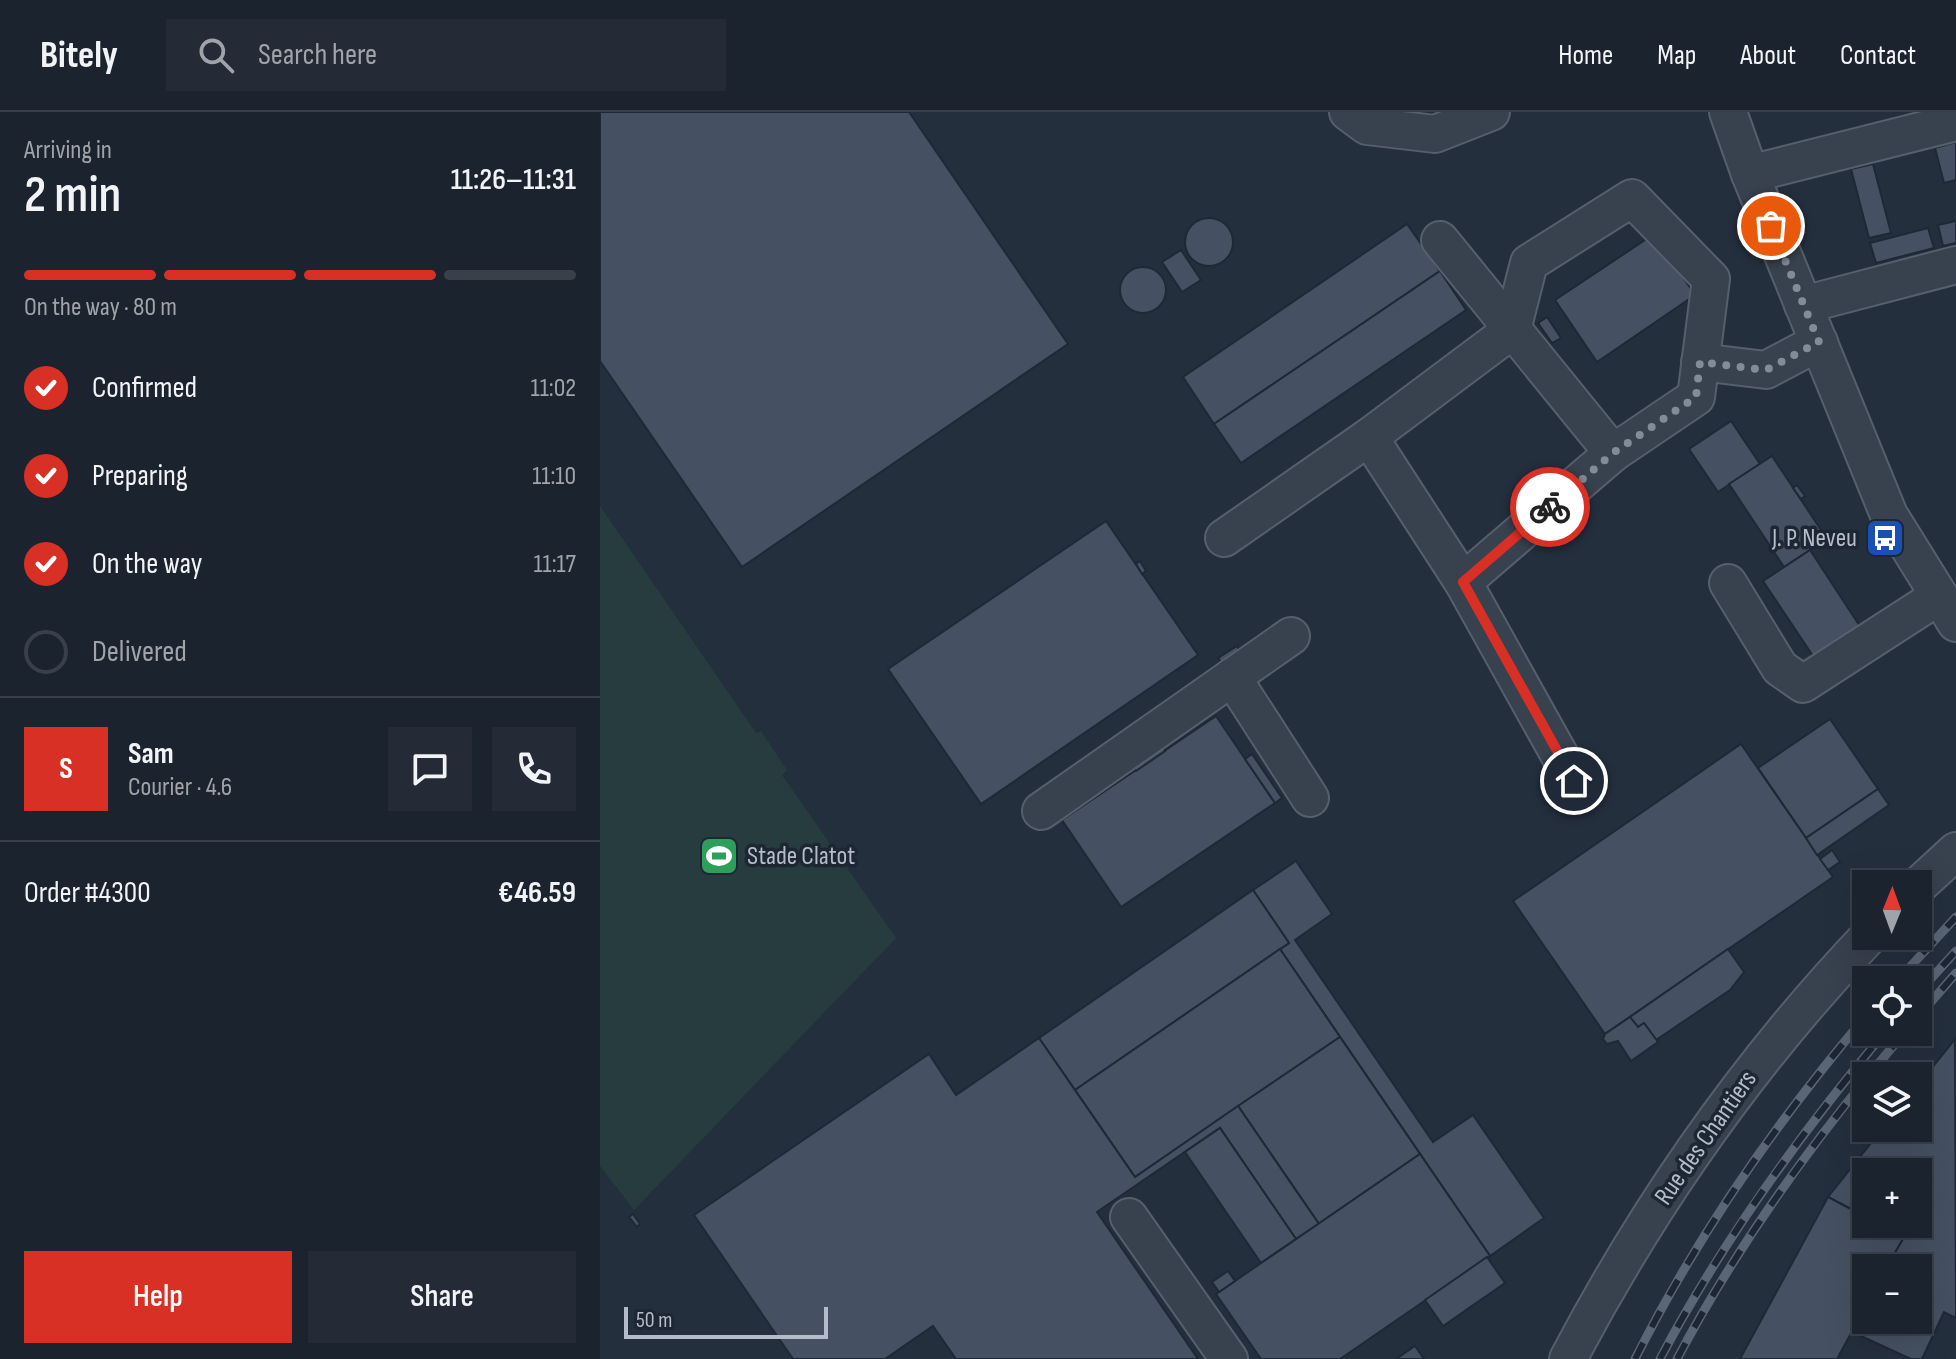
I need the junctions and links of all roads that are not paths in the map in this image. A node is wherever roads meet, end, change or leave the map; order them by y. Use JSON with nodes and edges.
{"nodes":[{"id":1,"x":1348,"y":112,"type":"edge"},
{"id":2,"x":1491,"y":112,"type":"edge"},
{"id":3,"x":1728,"y":112,"type":"edge"},
{"id":4,"x":1956,"y":122,"type":"edge"},
{"id":5,"x":1884,"y":126,"type":"edge"},
{"id":6,"x":1750,"y":174,"type":"junction"},
{"id":7,"x":1440,"y":240,"type":"dead end"},
{"id":8,"x":1956,"y":265,"type":"edge"},
{"id":9,"x":1803,"y":305,"type":"junction"},
{"id":10,"x":1512,"y":330,"type":"junction"},
{"id":11,"x":1819,"y":342,"type":"junction"},
{"id":12,"x":1700,"y":362,"type":"junction"},
{"id":13,"x":1369,"y":437,"type":"junction"},
{"id":14,"x":1613,"y":453,"type":"junction"},
{"id":15,"x":1224,"y":538,"type":"dead end"},
{"id":16,"x":1463,"y":582,"type":"junction"},
{"id":17,"x":1728,"y":583,"type":"dead end"},
{"id":18,"x":1947,"y":609,"type":"edge"},
{"id":19,"x":1291,"y":636,"type":"dead end"},
{"id":20,"x":1232,"y":677,"type":"junction"},
{"id":21,"x":1574,"y":781,"type":"dead end"},
{"id":22,"x":1310,"y":798,"type":"dead end"},
{"id":23,"x":1041,"y":811,"type":"dead end"},
{"id":24,"x":1956,"y":851,"type":"edge"},
{"id":25,"x":1932,"y":873,"type":"edge"},
{"id":26,"x":1856,"y":950,"type":"edge"},
{"id":27,"x":1129,"y":1217,"type":"dead end"},
{"id":28,"x":1229,"y":1359,"type":"edge"},
{"id":29,"x":1568,"y":1359,"type":"edge"}],
"edges":[{"from":1,"to":2,"type":"street"},
{"from":3,"to":6,"type":"street"},
{"from":4,"to":5,"type":"street"},
{"from":5,"to":6,"type":"street"},
{"from":6,"to":9,"type":"street"},
{"from":7,"to":10,"type":"street"},
{"from":8,"to":9,"type":"street"},
{"from":9,"to":11,"type":"street"},
{"from":10,"to":12,"type":"street"},
{"from":10,"to":13,"type":"street"},
{"from":10,"to":14,"type":"street"},
{"from":11,"to":12,"type":"street"},
{"from":11,"to":18,"type":"street"},
{"from":12,"to":14,"type":"street"},
{"from":13,"to":15,"type":"street"},
{"from":13,"to":16,"type":"street"},
{"from":14,"to":16,"type":"street"},
{"from":16,"to":21,"type":"street"},
{"from":17,"to":18,"type":"street"},
{"from":19,"to":20,"type":"street"},
{"from":20,"to":22,"type":"street"},
{"from":20,"to":23,"type":"street"},
{"from":24,"to":25,"type":"street"},
{"from":26,"to":29,"type":"street","name":"Rue des Chantiers"},
{"from":27,"to":28,"type":"street"}]}
